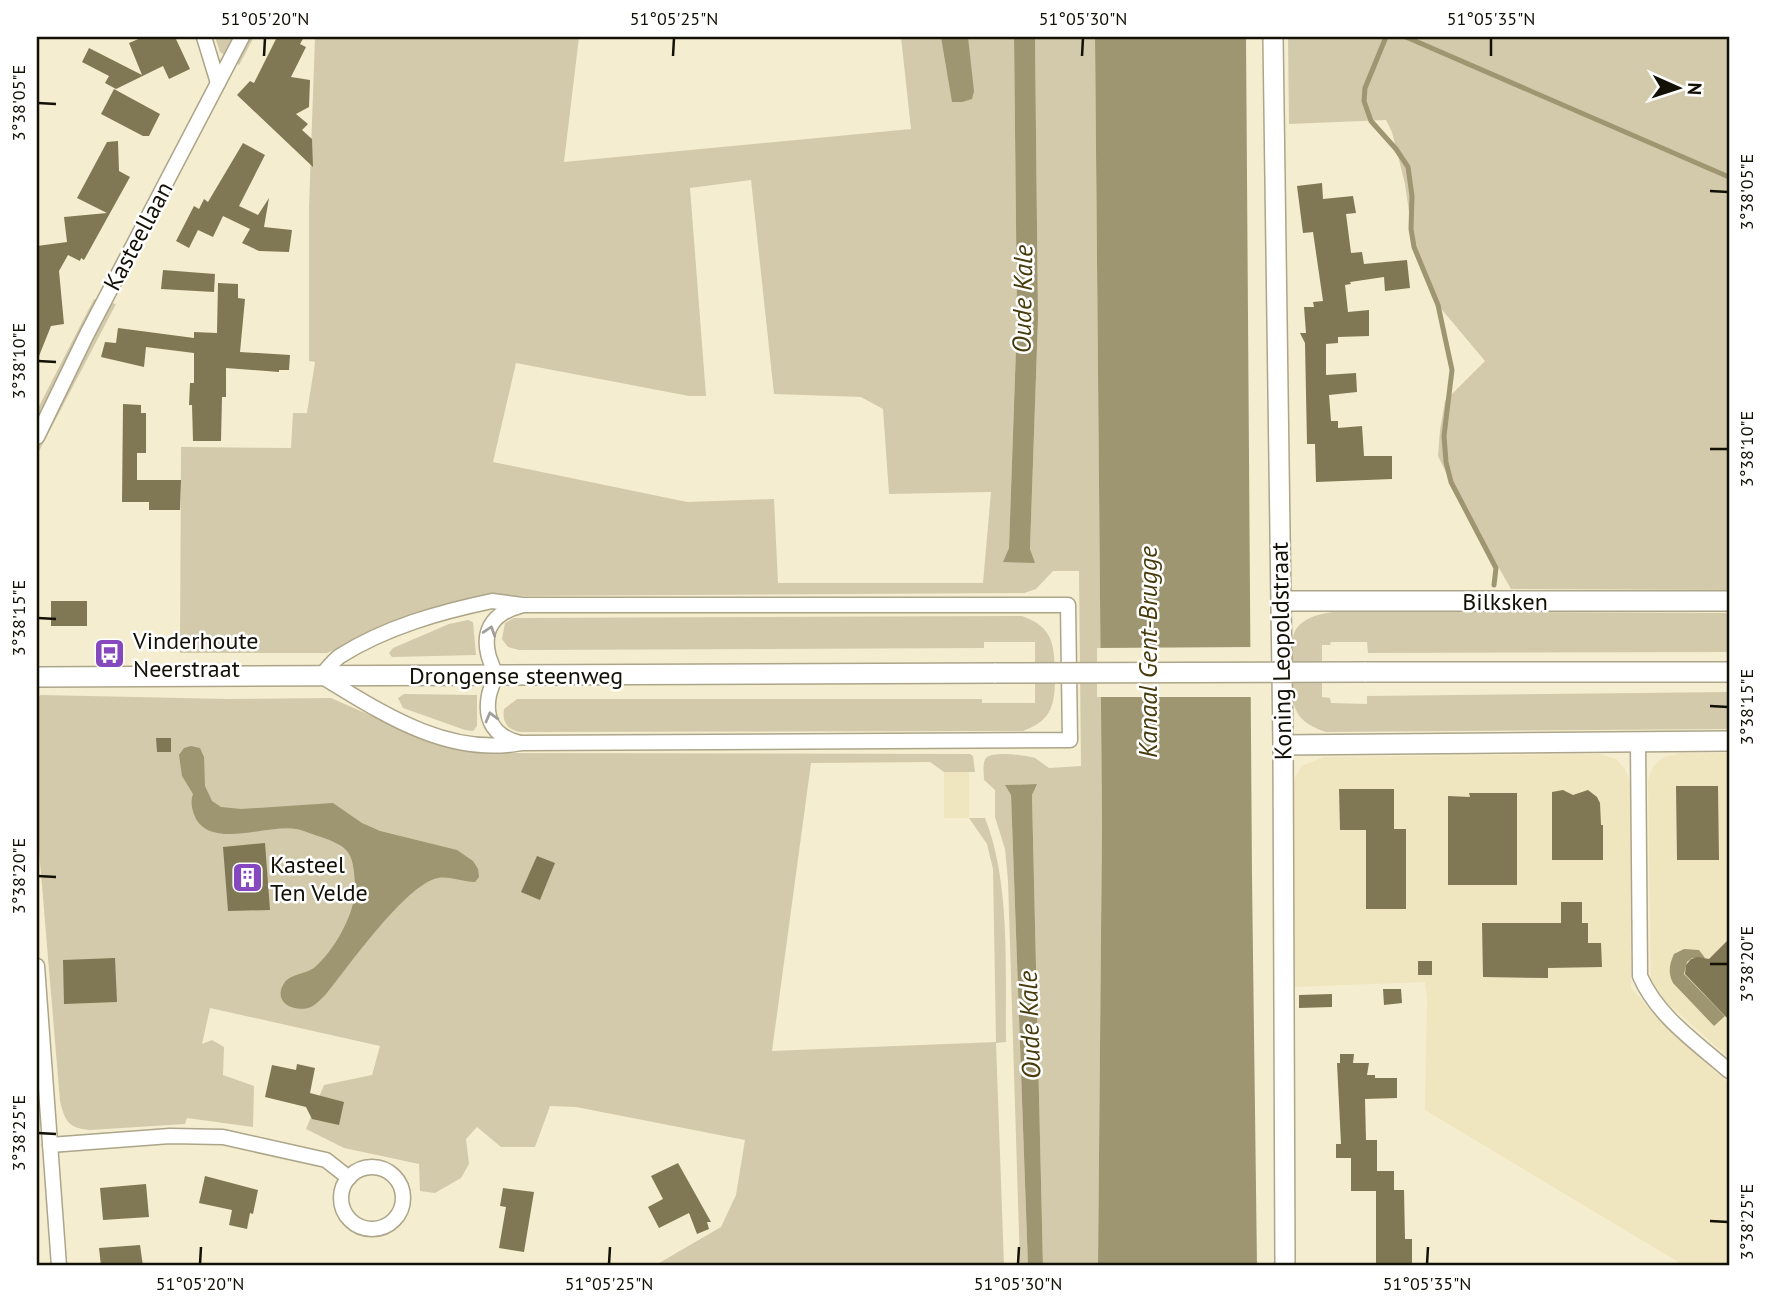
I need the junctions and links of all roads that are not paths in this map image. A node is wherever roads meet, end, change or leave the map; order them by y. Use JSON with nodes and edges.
{"nodes":[{"id":1,"x":204,"y":37,"type":"edge"},
{"id":2,"x":242,"y":37,"type":"edge"},
{"id":3,"x":1273,"y":37,"type":"edge"},
{"id":4,"x":218,"y":83,"type":"junction"},
{"id":5,"x":37,"y":437,"type":"edge"},
{"id":6,"x":1281,"y":601,"type":"junction"},
{"id":7,"x":1729,"y":601,"type":"edge"},
{"id":8,"x":522,"y":605,"type":"junction"},
{"id":9,"x":1729,"y":672,"type":"edge"},
{"id":10,"x":494,"y":675,"type":"junction"},
{"id":11,"x":321,"y":676,"type":"junction"},
{"id":12,"x":37,"y":677,"type":"edge"},
{"id":13,"x":1729,"y":741,"type":"edge"},
{"id":14,"x":1638,"y":742,"type":"junction"},
{"id":15,"x":521,"y":743,"type":"junction"},
{"id":16,"x":1283,"y":746,"type":"junction"},
{"id":17,"x":37,"y":966,"type":"edge"},
{"id":18,"x":1729,"y":1071,"type":"edge"},
{"id":19,"x":50,"y":1145,"type":"junction"},
{"id":20,"x":349,"y":1178,"type":"junction"},
{"id":21,"x":59,"y":1266,"type":"edge"},
{"id":22,"x":1285,"y":1266,"type":"edge"}],
"edges":[{"from":1,"to":4,"type":"street"},
{"from":2,"to":4,"type":"street","name":"Kasteellaan"},
{"from":3,"to":6,"type":"street","name":"Koning Leopoldstraat"},
{"from":4,"to":5,"type":"street","name":"Kasteellaan"},
{"from":6,"to":7,"type":"street","name":"Bilksken"},
{"from":6,"to":16,"type":"street","name":"Koning Leopoldstraat"},
{"from":10,"to":8,"type":"street","one_way":true},
{"from":8,"to":11,"type":"street"},
{"from":8,"to":15,"type":"street"},
{"from":9,"to":10,"type":"street","name":"Drongense steenweg","bridge":true},
{"from":10,"to":11,"type":"street","name":"Drongense steenweg"},
{"from":15,"to":10,"type":"street","one_way":true},
{"from":11,"to":12,"type":"street","name":"Drongense steenweg"},
{"from":11,"to":15,"type":"street"},
{"from":13,"to":14,"type":"street"},
{"from":14,"to":16,"type":"street"},
{"from":14,"to":18,"type":"street"},
{"from":16,"to":22,"type":"street","name":"Koning Leopoldstraat"},
{"from":17,"to":19,"type":"street"},
{"from":19,"to":20,"type":"street"},
{"from":19,"to":21,"type":"street"},
{"from":20,"to":20,"type":"street"}]}
